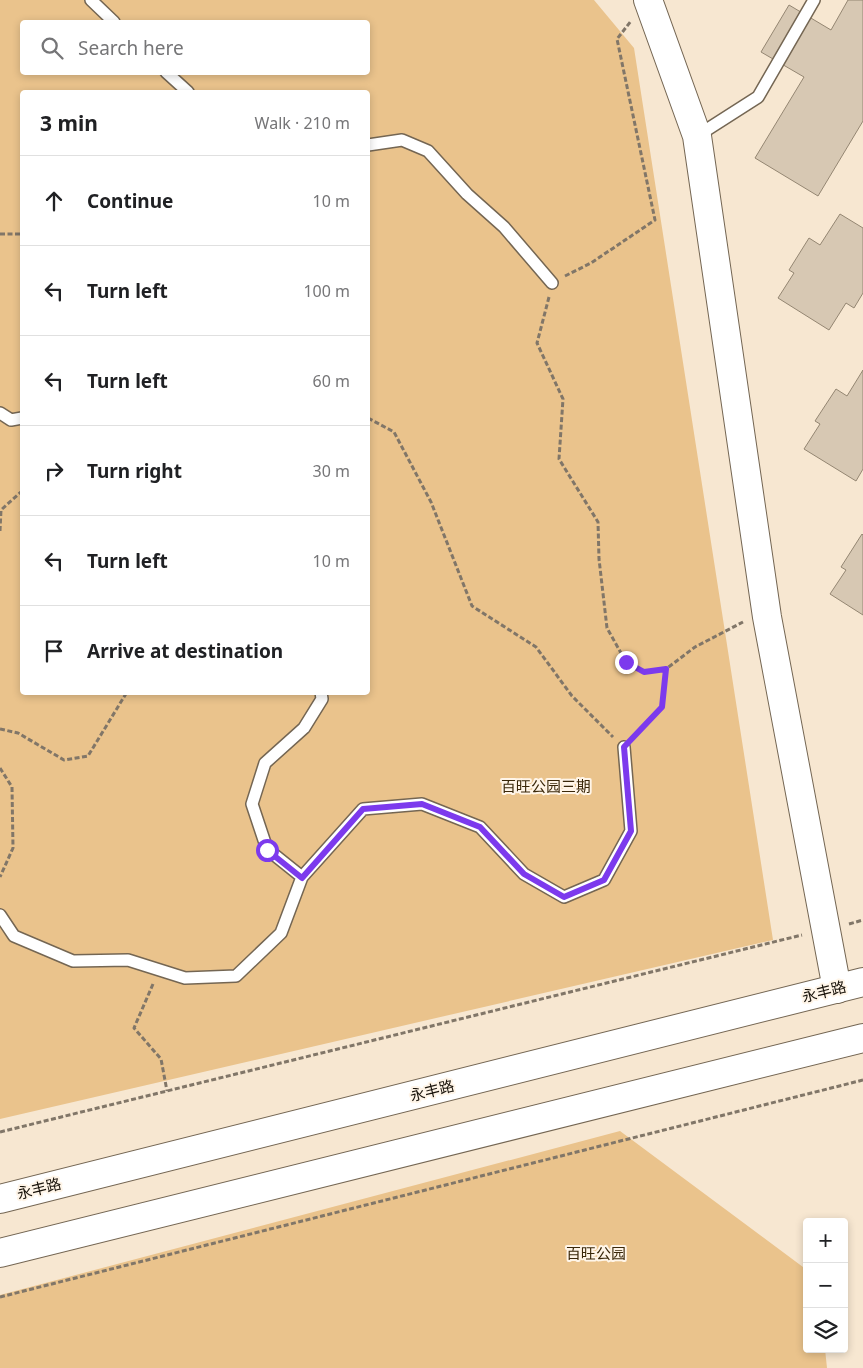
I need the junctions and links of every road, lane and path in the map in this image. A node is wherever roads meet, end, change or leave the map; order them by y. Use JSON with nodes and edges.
{"nodes":[{"id":1,"x":91,"y":0,"type":"edge"},
{"id":2,"x":814,"y":0,"type":"edge"},
{"id":3,"x":641,"y":8,"type":"edge"},
{"id":4,"x":112,"y":20,"type":"edge"},
{"id":5,"x":169,"y":75,"type":"edge"},
{"id":6,"x":186,"y":90,"type":"edge"},
{"id":7,"x":697,"y":136,"type":"junction"},
{"id":8,"x":370,"y":145,"type":"edge"},
{"id":9,"x":0,"y":234,"type":"edge"},
{"id":10,"x":20,"y":234,"type":"edge"},
{"id":11,"x":552,"y":283,"type":"junction"},
{"id":12,"x":0,"y":413,"type":"edge"},
{"id":13,"x":20,"y":418,"type":"edge"},
{"id":14,"x":370,"y":419,"type":"edge"},
{"id":15,"x":20,"y":493,"type":"edge"},
{"id":16,"x":0,"y":531,"type":"edge"},
{"id":17,"x":767,"y":616,"type":"junction"},
{"id":18,"x":666,"y":669,"type":"junction"},
{"id":19,"x":125,"y":695,"type":"edge"},
{"id":20,"x":321,"y":695,"type":"edge"},
{"id":21,"x":0,"y":729,"type":"edge"},
{"id":22,"x":624,"y":747,"type":"junction"},
{"id":23,"x":0,"y":768,"type":"edge"},
{"id":24,"x":0,"y":877,"type":"edge"},
{"id":25,"x":302,"y":878,"type":"junction"},
{"id":26,"x":0,"y":915,"type":"edge"},
{"id":27,"x":863,"y":920,"type":"edge"},
{"id":28,"x":826,"y":930,"type":"junction"},
{"id":29,"x":159,"y":969,"type":"junction"},
{"id":30,"x":863,"y":982,"type":"edge"},
{"id":31,"x":837,"y":989,"type":"junction"},
{"id":32,"x":863,"y":1038,"type":"edge"},
{"id":33,"x":863,"y":1080,"type":"edge"},
{"id":34,"x":167,"y":1091,"type":"junction"},
{"id":35,"x":0,"y":1132,"type":"edge"},
{"id":36,"x":0,"y":1199,"type":"edge"},
{"id":37,"x":0,"y":1254,"type":"edge"},
{"id":38,"x":0,"y":1297,"type":"edge"}],
"edges":[{"from":1,"to":4,"type":"lane"},
{"from":2,"to":7,"type":"lane"},
{"from":3,"to":7,"type":"main road"},
{"from":3,"to":11,"type":"path"},
{"from":5,"to":6,"type":"lane"},
{"from":7,"to":17,"type":"main road"},
{"from":8,"to":11,"type":"lane"},
{"from":9,"to":10,"type":"path"},
{"from":11,"to":18,"type":"path"},
{"from":12,"to":13,"type":"lane"},
{"from":14,"to":22,"type":"path"},
{"from":15,"to":16,"type":"path"},
{"from":17,"to":18,"type":"path"},
{"from":17,"to":28,"type":"main road"},
{"from":18,"to":22,"type":"path"},
{"from":19,"to":21,"type":"path"},
{"from":20,"to":25,"type":"lane"},
{"from":22,"to":25,"type":"lane"},
{"from":23,"to":24,"type":"path"},
{"from":25,"to":29,"type":"lane"},
{"from":26,"to":29,"type":"lane"},
{"from":27,"to":28,"type":"path"},
{"from":28,"to":31,"type":"main road"},
{"from":28,"to":34,"type":"path"},
{"from":29,"to":34,"type":"path"},
{"from":30,"to":31,"type":"main road","name":"永丰路"},
{"from":31,"to":36,"type":"main road","name":"永丰路"},
{"from":32,"to":37,"type":"main road"},
{"from":33,"to":38,"type":"path"},
{"from":34,"to":35,"type":"path"}]}
